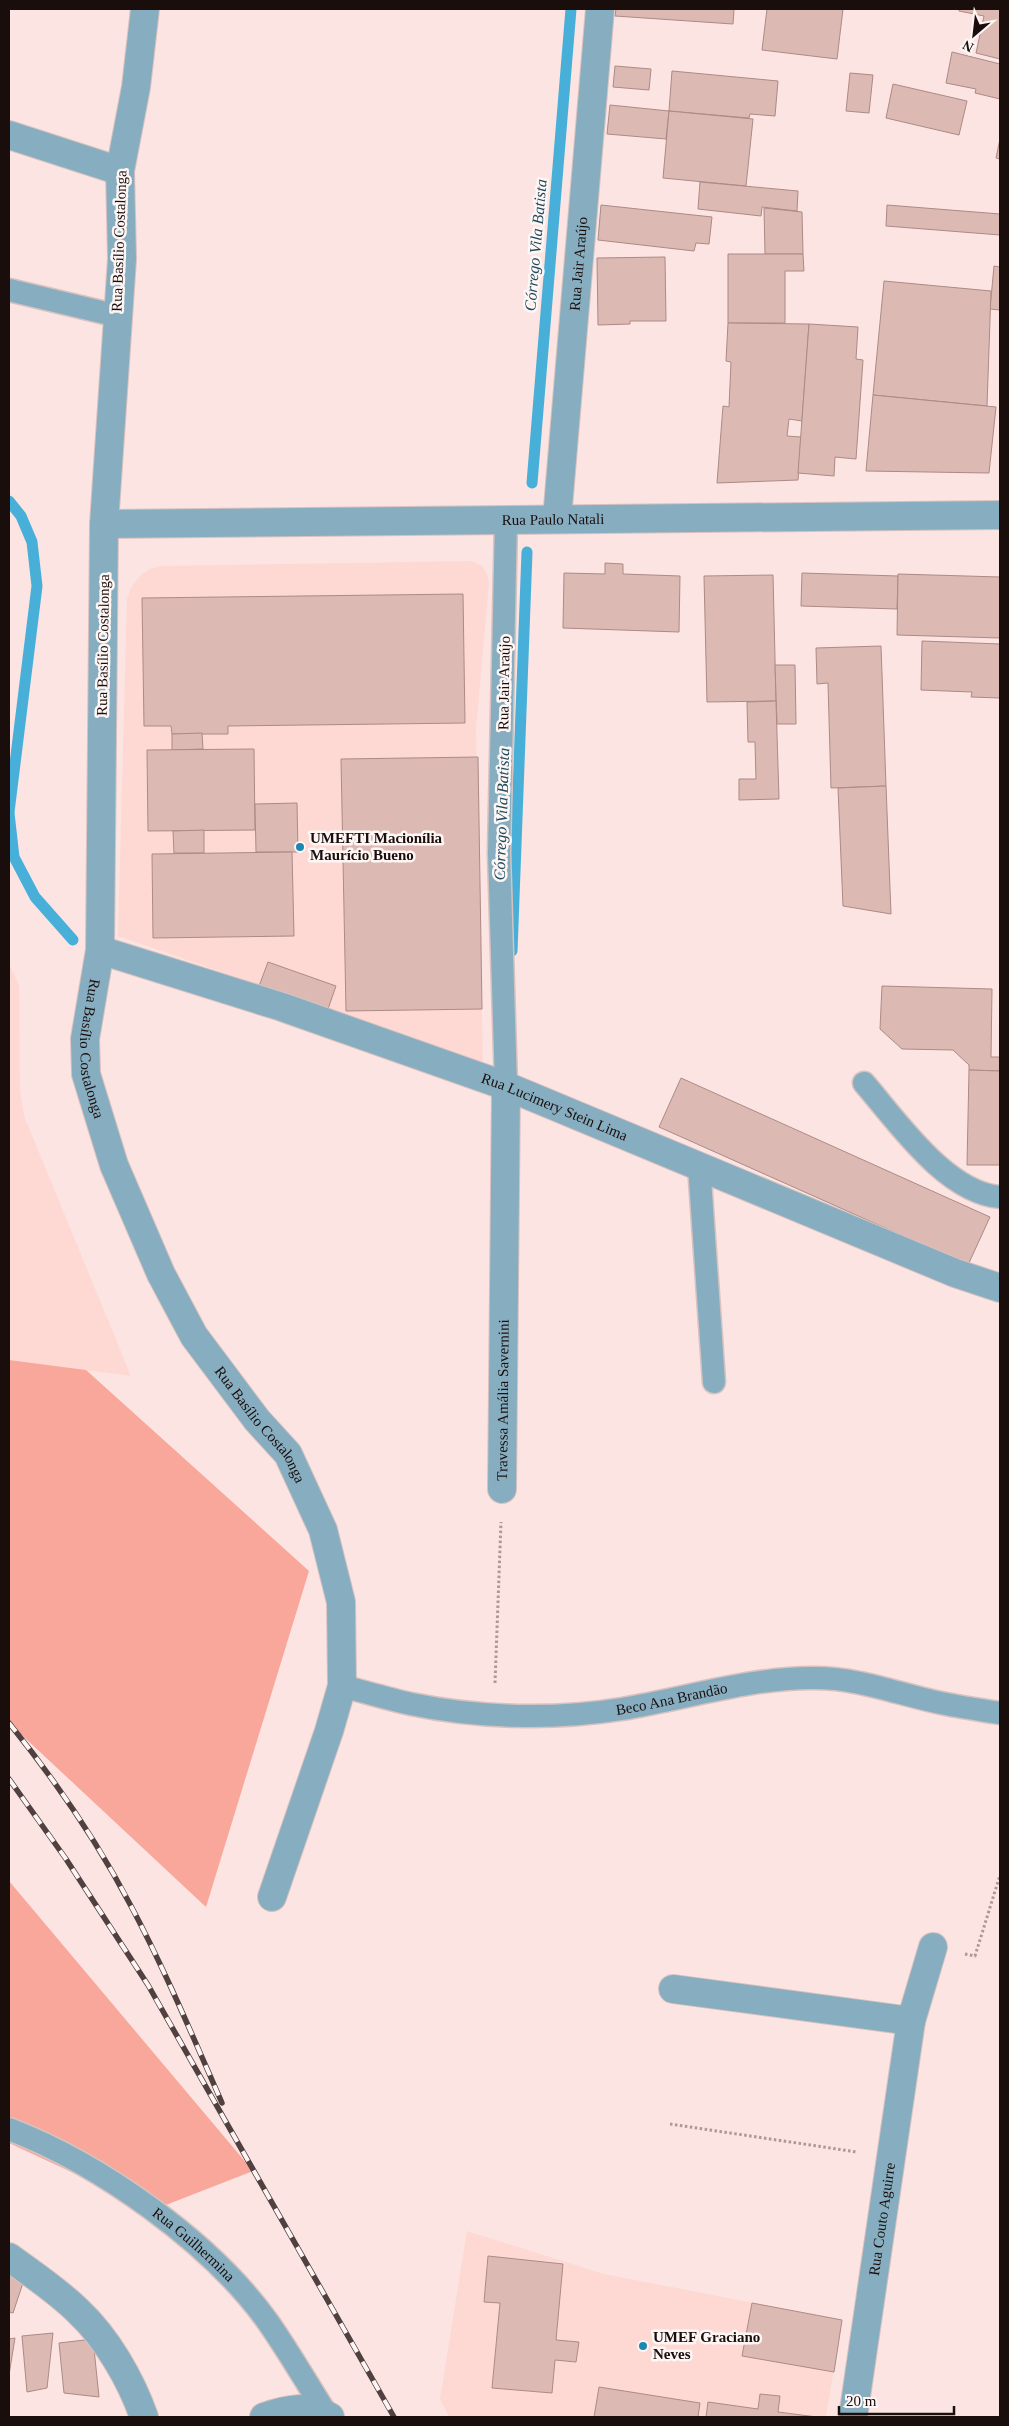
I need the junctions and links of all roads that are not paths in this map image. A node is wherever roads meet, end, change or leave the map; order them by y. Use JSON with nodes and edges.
{"nodes":[{"id":1,"x":145,"y":9,"type":"edge"},
{"id":2,"x":600,"y":9,"type":"edge"},
{"id":3,"x":9,"y":135,"type":"edge"},
{"id":4,"x":120,"y":171,"type":"junction"},
{"id":5,"x":9,"y":290,"type":"edge"},
{"id":6,"x":118,"y":316,"type":"junction"},
{"id":7,"x":1000,"y":515,"type":"edge"},
{"id":8,"x":557,"y":519,"type":"junction"},
{"id":9,"x":506,"y":520,"type":"junction"},
{"id":10,"x":104,"y":524,"type":"junction"},
{"id":11,"x":100,"y":950,"type":"junction"},
{"id":12,"x":864,"y":1083,"type":"dead end"},
{"id":13,"x":506,"y":1086,"type":"junction"},
{"id":14,"x":699,"y":1165,"type":"junction"},
{"id":15,"x":1000,"y":1197,"type":"edge"},
{"id":16,"x":1000,"y":1288,"type":"edge"},
{"id":17,"x":714,"y":1382,"type":"dead end"},
{"id":18,"x":502,"y":1489,"type":"road end"},
{"id":19,"x":342,"y":1686,"type":"junction"},
{"id":20,"x":1000,"y":1713,"type":"edge"},
{"id":21,"x":272,"y":1897,"type":"dead end"},
{"id":22,"x":933,"y":1947,"type":"road end"},
{"id":23,"x":673,"y":1989,"type":"dead end"},
{"id":24,"x":912,"y":2021,"type":"junction"},
{"id":25,"x":9,"y":2129,"type":"edge"},
{"id":26,"x":9,"y":2257,"type":"edge"},
{"id":27,"x":328,"y":2416,"type":"edge"},
{"id":28,"x":144,"y":2417,"type":"edge"},
{"id":29,"x":264,"y":2417,"type":"edge"},
{"id":30,"x":853,"y":2417,"type":"edge"}],
"edges":[{"from":1,"to":4,"type":"street","name":"Rua Basílio Costalonga"},
{"from":2,"to":8,"type":"street","name":"Rua Jair Araújo"},
{"from":3,"to":4,"type":"street"},
{"from":4,"to":6,"type":"street","name":"Rua Basílio Costalonga"},
{"from":5,"to":6,"type":"lane"},
{"from":6,"to":10,"type":"street","name":"Rua Basílio Costalonga"},
{"from":7,"to":8,"type":"street","name":"Rua Paulo Natali"},
{"from":8,"to":9,"type":"street","name":"Rua Paulo Natali"},
{"from":9,"to":10,"type":"street","name":"Rua Paulo Natali"},
{"from":9,"to":13,"type":"lane","name":"Rua Jair Araújo"},
{"from":10,"to":11,"type":"street","name":"Rua Basílio Costalonga"},
{"from":11,"to":13,"type":"street","name":"Rua Lucimery Stein Lima"},
{"from":11,"to":19,"type":"street","name":"Rua Basílio Costalonga"},
{"from":12,"to":15,"type":"lane"},
{"from":13,"to":14,"type":"street","name":"Rua Lucimery Stein Lima"},
{"from":13,"to":18,"type":"street","name":"Travessa Amália Savernini"},
{"from":14,"to":16,"type":"street","name":"Rua Lucimery Stein Lima"},
{"from":14,"to":17,"type":"lane"},
{"from":19,"to":20,"type":"lane","name":"Beco Ana Brandão"},
{"from":19,"to":21,"type":"street","name":"Rua Basílio Costalonga"},
{"from":22,"to":24,"type":"street","name":"Rua Couto Aguirre"},
{"from":23,"to":24,"type":"street"},
{"from":24,"to":30,"type":"street","name":"Rua Couto Aguirre"},
{"from":25,"to":27,"type":"lane","name":"Rua Guilhermina"},
{"from":26,"to":28,"type":"street"},
{"from":27,"to":29,"type":"street"}]}
